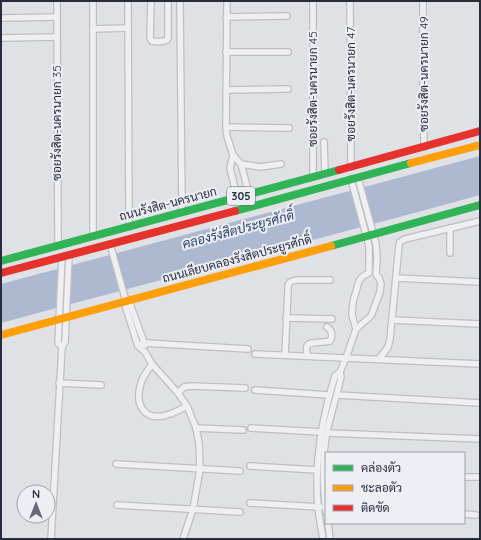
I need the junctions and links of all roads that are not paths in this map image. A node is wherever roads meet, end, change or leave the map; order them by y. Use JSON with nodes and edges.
{"nodes":[{"id":1,"x":57,"y":1,"type":"edge"},
{"id":2,"x":93,"y":1,"type":"edge"},
{"id":3,"x":128,"y":1,"type":"edge"},
{"id":4,"x":150,"y":1,"type":"edge"},
{"id":5,"x":168,"y":1,"type":"edge"},
{"id":6,"x":180,"y":1,"type":"edge"},
{"id":7,"x":226,"y":1,"type":"edge"},
{"id":8,"x":313,"y":1,"type":"edge"},
{"id":9,"x":350,"y":1,"type":"edge"},
{"id":10,"x":423,"y":1,"type":"edge"},
{"id":11,"x":287,"y":16,"type":"dead end"},
{"id":12,"x":57,"y":17,"type":"junction"},
{"id":13,"x":226,"y":17,"type":"junction"},
{"id":14,"x":1,"y":18,"type":"edge"},
{"id":15,"x":128,"y":28,"type":"junction"},
{"id":16,"x":93,"y":29,"type":"junction"},
{"id":17,"x":57,"y":37,"type":"junction"},
{"id":18,"x":1,"y":38,"type":"edge"},
{"id":19,"x":226,"y":52,"type":"junction"},
{"id":20,"x":288,"y":52,"type":"dead end"},
{"id":21,"x":288,"y":89,"type":"dead end"},
{"id":22,"x":226,"y":90,"type":"junction"},
{"id":23,"x":226,"y":127,"type":"junction"},
{"id":24,"x":289,"y":128,"type":"dead end"},
{"id":25,"x":480,"y":131,"type":"edge"},
{"id":26,"x":324,"y":142,"type":"dead end"},
{"id":27,"x":480,"y":145,"type":"edge"},
{"id":28,"x":424,"y":147,"type":"junction"},
{"id":29,"x":233,"y":155,"type":"junction"},
{"id":30,"x":241,"y":164,"type":"junction"},
{"id":31,"x":281,"y":164,"type":"dead end"},
{"id":32,"x":351,"y":167,"type":"junction"},
{"id":33,"x":325,"y":174,"type":"junction"},
{"id":34,"x":313,"y":176,"type":"junction"},
{"id":35,"x":355,"y":182,"type":"junction"},
{"id":36,"x":249,"y":194,"type":"junction"},
{"id":37,"x":237,"y":197,"type":"junction"},
{"id":38,"x":480,"y":205,"type":"edge"},
{"id":39,"x":182,"y":212,"type":"junction"},
{"id":40,"x":480,"y":221,"type":"edge"},
{"id":41,"x":129,"y":227,"type":"junction"},
{"id":42,"x":450,"y":228,"type":"junction"},
{"id":43,"x":369,"y":230,"type":"junction"},
{"id":44,"x":93,"y":236,"type":"junction"},
{"id":45,"x":58,"y":245,"type":"junction"},
{"id":46,"x":112,"y":247,"type":"junction"},
{"id":47,"x":450,"y":253,"type":"dead end"},
{"id":48,"x":65,"y":259,"type":"junction"},
{"id":49,"x":1,"y":261,"type":"edge"},
{"id":50,"x":1,"y":273,"type":"edge"},
{"id":51,"x":368,"y":273,"type":"junction"},
{"id":52,"x":376,"y":274,"type":"junction"},
{"id":53,"x":396,"y":278,"type":"junction"},
{"id":54,"x":330,"y":280,"type":"dead end"},
{"id":55,"x":480,"y":282,"type":"edge"},
{"id":56,"x":125,"y":298,"type":"junction"},
{"id":57,"x":62,"y":318,"type":"junction"},
{"id":58,"x":286,"y":318,"type":"junction"},
{"id":59,"x":332,"y":319,"type":"dead end"},
{"id":60,"x":392,"y":320,"type":"junction"},
{"id":61,"x":480,"y":324,"type":"edge"},
{"id":62,"x":327,"y":326,"type":"dead end"},
{"id":63,"x":356,"y":329,"type":"junction"},
{"id":64,"x":1,"y":335,"type":"edge"},
{"id":65,"x":145,"y":343,"type":"junction"},
{"id":66,"x":138,"y":346,"type":"junction"},
{"id":67,"x":248,"y":349,"type":"dead end"},
{"id":68,"x":145,"y":352,"type":"junction"},
{"id":69,"x":255,"y":354,"type":"dead end"},
{"id":70,"x":285,"y":355,"type":"junction"},
{"id":71,"x":307,"y":356,"type":"junction"},
{"id":72,"x":346,"y":358,"type":"junction"},
{"id":73,"x":379,"y":359,"type":"junction"},
{"id":74,"x":152,"y":364,"type":"junction"},
{"id":75,"x":480,"y":364,"type":"edge"},
{"id":76,"x":340,"y":372,"type":"junction"},
{"id":77,"x":60,"y":383,"type":"junction"},
{"id":78,"x":101,"y":385,"type":"dead end"},
{"id":79,"x":244,"y":388,"type":"dead end"},
{"id":80,"x":255,"y":390,"type":"dead end"},
{"id":81,"x":178,"y":393,"type":"junction"},
{"id":82,"x":329,"y":395,"type":"junction"},
{"id":83,"x":337,"y":395,"type":"junction"},
{"id":84,"x":480,"y":403,"type":"edge"},
{"id":85,"x":187,"y":406,"type":"junction"},
{"id":86,"x":196,"y":428,"type":"junction"},
{"id":87,"x":251,"y":428,"type":"dead end"},
{"id":88,"x":243,"y":430,"type":"dead end"},
{"id":89,"x":324,"y":433,"type":"junction"},
{"id":90,"x":480,"y":440,"type":"edge"},
{"id":91,"x":116,"y":464,"type":"dead end"},
{"id":92,"x":250,"y":466,"type":"dead end"},
{"id":93,"x":200,"y":469,"type":"junction"},
{"id":94,"x":317,"y":470,"type":"junction"},
{"id":95,"x":325,"y":470,"type":"edge"},
{"id":96,"x":240,"y":471,"type":"dead end"},
{"id":97,"x":465,"y":477,"type":"edge"},
{"id":98,"x":479,"y":477,"type":"dead end"},
{"id":99,"x":325,"y":499,"type":"edge"},
{"id":100,"x":250,"y":503,"type":"dead end"},
{"id":101,"x":117,"y":505,"type":"dead end"},
{"id":102,"x":318,"y":507,"type":"junction"},
{"id":103,"x":193,"y":509,"type":"junction"},
{"id":104,"x":325,"y":509,"type":"edge"},
{"id":105,"x":240,"y":512,"type":"dead end"},
{"id":106,"x":465,"y":514,"type":"edge"},
{"id":107,"x":476,"y":515,"type":"dead end"},
{"id":108,"x":328,"y":524,"type":"edge"},
{"id":109,"x":51,"y":539,"type":"edge"},
{"id":110,"x":183,"y":539,"type":"edge"},
{"id":111,"x":323,"y":539,"type":"edge"},
{"id":112,"x":330,"y":539,"type":"edge"}],
"edges":[{"from":1,"to":12,"type":"street","name":"ซอยรังสิต-นครนายก 35"},
{"from":2,"to":16,"type":"street"},
{"from":3,"to":15,"type":"street"},
{"from":4,"to":5,"type":"street"},
{"from":6,"to":39,"type":"street"},
{"from":7,"to":13,"type":"street"},
{"from":8,"to":34,"type":"street","name":"ซอยรังสิต-นครนายก 45"},
{"from":9,"to":32,"type":"street","name":"ซอยรังสิต-นครนายก 47"},
{"from":10,"to":28,"type":"street","name":"ซอยรังสิต-นครนายก 49"},
{"from":11,"to":13,"type":"street"},
{"from":12,"to":14,"type":"street"},
{"from":12,"to":17,"type":"street","name":"ซอยรังสิต-นครนายก 35"},
{"from":13,"to":19,"type":"street"},
{"from":15,"to":16,"type":"street"},
{"from":15,"to":41,"type":"street"},
{"from":16,"to":44,"type":"street"},
{"from":17,"to":18,"type":"street"},
{"from":17,"to":45,"type":"street","name":"ซอยรังสิต-นครนายก 35"},
{"from":19,"to":20,"type":"street"},
{"from":19,"to":22,"type":"street"},
{"from":21,"to":22,"type":"street"},
{"from":22,"to":23,"type":"street"},
{"from":23,"to":24,"type":"street"},
{"from":23,"to":29,"type":"street"},
{"from":25,"to":28,"type":"main road","name":"ถนนรังสิต-นครนายก","number":"305"},
{"from":26,"to":33,"type":"street"},
{"from":27,"to":35,"type":"main road","name":"ถนนรังสิต-นครนายก","number":"305"},
{"from":28,"to":32,"type":"main road","name":"ถนนรังสิต-นครนายก","number":"305"},
{"from":29,"to":30,"type":"street"},
{"from":29,"to":37,"type":"street"},
{"from":30,"to":31,"type":"street"},
{"from":30,"to":36,"type":"street"},
{"from":32,"to":33,"type":"main road","name":"ถนนรังสิต-นครนายก","number":"305"},
{"from":33,"to":34,"type":"main road","name":"ถนนรังสิต-นครนายก","number":"305"},
{"from":34,"to":36,"type":"main road","name":"ถนนรังสิต-นครนายก","number":"305"},
{"from":35,"to":43,"type":"street"},
{"from":35,"to":46,"type":"main road","name":"ถนนรังสิต-นครนายก","number":"305"},
{"from":36,"to":37,"type":"main road","name":"ถนนรังสิต-นครนายก","number":"305"},
{"from":37,"to":39,"type":"main road","name":"ถนนรังสิต-นครนายก","number":"305"},
{"from":38,"to":43,"type":"main road","name":"ถนนเลียบคลองรังสิตประยูรศักดิ์"},
{"from":39,"to":41,"type":"main road","name":"ถนนรังสิต-นครนายก","number":"305"},
{"from":40,"to":42,"type":"street"},
{"from":41,"to":44,"type":"main road","name":"ถนนรังสิต-นครนายก","number":"305"},
{"from":42,"to":47,"type":"street"},
{"from":42,"to":53,"type":"street"},
{"from":43,"to":51,"type":"street"},
{"from":43,"to":52,"type":"street"},
{"from":43,"to":56,"type":"main road","name":"ถนนเลียบคลองรังสิตประยูรศักดิ์"},
{"from":44,"to":45,"type":"main road","name":"ถนนรังสิต-นครนายก","number":"305"},
{"from":45,"to":49,"type":"main road","name":"ถนนรังสิต-นครนายก","number":"305"},
{"from":46,"to":48,"type":"main road","name":"ถนนรังสิต-นครนายก","number":"305"},
{"from":46,"to":56,"type":"street"},
{"from":48,"to":50,"type":"main road","name":"ถนนรังสิต-นครนายก","number":"305"},
{"from":48,"to":57,"type":"street"},
{"from":51,"to":52,"type":"street"},
{"from":51,"to":63,"type":"street"},
{"from":52,"to":63,"type":"street"},
{"from":53,"to":55,"type":"street"},
{"from":53,"to":60,"type":"street"},
{"from":54,"to":58,"type":"street"},
{"from":56,"to":57,"type":"main road","name":"ถนนเลียบคลองรังสิตประยูรศักดิ์"},
{"from":56,"to":65,"type":"street"},
{"from":56,"to":66,"type":"street"},
{"from":57,"to":64,"type":"main road","name":"ถนนเลียบคลองรังสิตประยูรศักดิ์"},
{"from":57,"to":77,"type":"street"},
{"from":58,"to":59,"type":"street"},
{"from":58,"to":70,"type":"street"},
{"from":60,"to":61,"type":"street"},
{"from":60,"to":73,"type":"street"},
{"from":62,"to":71,"type":"street"},
{"from":63,"to":72,"type":"street"},
{"from":65,"to":66,"type":"street"},
{"from":65,"to":67,"type":"street"},
{"from":65,"to":68,"type":"street"},
{"from":66,"to":68,"type":"street"},
{"from":68,"to":74,"type":"street"},
{"from":69,"to":70,"type":"street"},
{"from":70,"to":71,"type":"street"},
{"from":71,"to":72,"type":"street"},
{"from":72,"to":73,"type":"street"},
{"from":72,"to":76,"type":"street"},
{"from":73,"to":75,"type":"street"},
{"from":74,"to":81,"type":"street"},
{"from":74,"to":85,"type":"street"},
{"from":76,"to":82,"type":"street"},
{"from":76,"to":83,"type":"street"},
{"from":77,"to":78,"type":"street"},
{"from":77,"to":109,"type":"street"},
{"from":79,"to":81,"type":"street"},
{"from":80,"to":82,"type":"street"},
{"from":81,"to":85,"type":"street"},
{"from":82,"to":89,"type":"street"},
{"from":83,"to":84,"type":"street"},
{"from":83,"to":89,"type":"street"},
{"from":85,"to":86,"type":"street"},
{"from":86,"to":88,"type":"street"},
{"from":86,"to":93,"type":"street"},
{"from":87,"to":89,"type":"street"},
{"from":89,"to":90,"type":"street"},
{"from":89,"to":94,"type":"street"},
{"from":89,"to":95,"type":"street"},
{"from":91,"to":93,"type":"street"},
{"from":92,"to":94,"type":"street"},
{"from":93,"to":96,"type":"street"},
{"from":93,"to":103,"type":"street"},
{"from":94,"to":102,"type":"street"},
{"from":95,"to":99,"type":"street"},
{"from":97,"to":98,"type":"street"},
{"from":100,"to":102,"type":"street"},
{"from":101,"to":103,"type":"street"},
{"from":102,"to":104,"type":"street"},
{"from":102,"to":111,"type":"street"},
{"from":103,"to":105,"type":"street"},
{"from":103,"to":110,"type":"street"},
{"from":106,"to":107,"type":"street"},
{"from":108,"to":112,"type":"street"}]}
